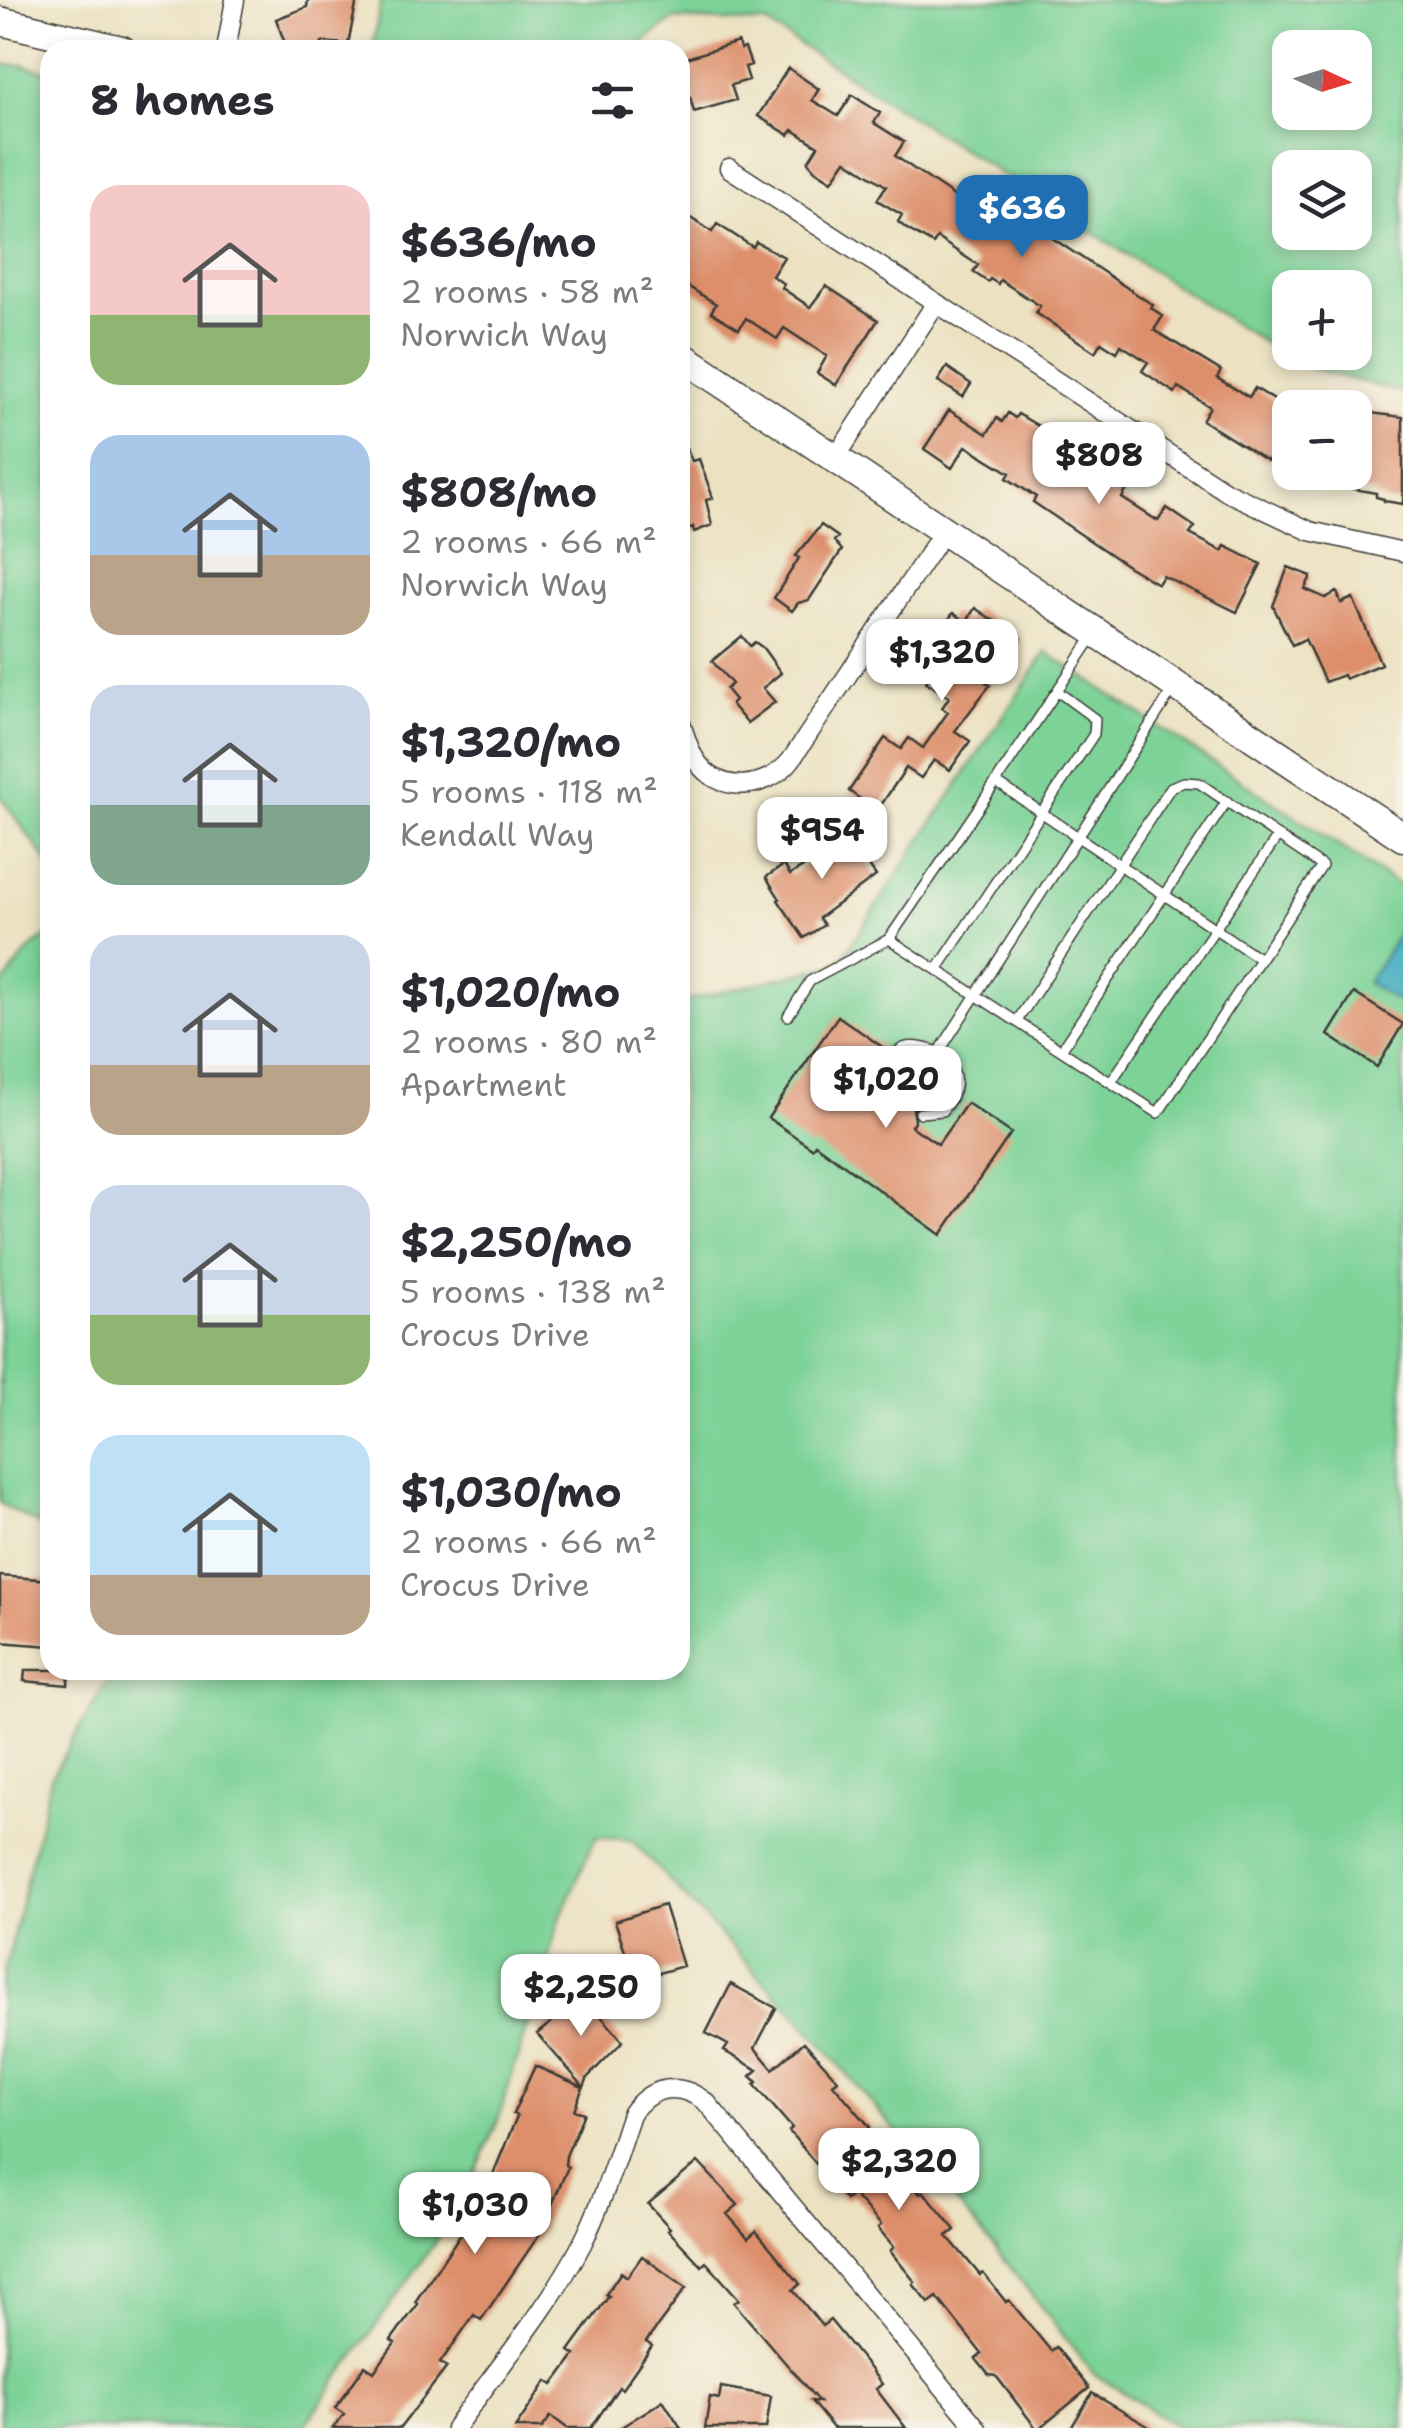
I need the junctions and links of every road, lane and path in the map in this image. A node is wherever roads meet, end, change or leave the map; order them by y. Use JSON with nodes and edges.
{"nodes":[{"id":1,"x":235,"y":0,"type":"edge"},
{"id":2,"x":0,"y":21,"type":"edge"},
{"id":3,"x":80,"y":40,"type":"edge"},
{"id":4,"x":228,"y":40,"type":"edge"},
{"id":5,"x":729,"y":168,"type":"dead end"},
{"id":6,"x":936,"y":303,"type":"junction"},
{"id":7,"x":690,"y":362,"type":"edge"},
{"id":8,"x":835,"y":459,"type":"junction"},
{"id":9,"x":944,"y":531,"type":"junction"},
{"id":10,"x":1403,"y":552,"type":"edge"},
{"id":11,"x":1096,"y":632,"type":"junction"},
{"id":12,"x":1176,"y":686,"type":"junction"},
{"id":13,"x":1057,"y":691,"type":"junction"},
{"id":14,"x":690,"y":745,"type":"edge"},
{"id":15,"x":996,"y":782,"type":"junction"},
{"id":16,"x":1227,"y":801,"type":"junction"},
{"id":17,"x":1042,"y":813,"type":"junction"},
{"id":18,"x":1278,"y":836,"type":"junction"},
{"id":19,"x":1403,"y":837,"type":"edge"},
{"id":20,"x":1080,"y":839,"type":"junction"},
{"id":21,"x":1120,"y":864,"type":"junction"},
{"id":22,"x":1165,"y":895,"type":"junction"},
{"id":23,"x":1215,"y":928,"type":"junction"},
{"id":24,"x":890,"y":939,"type":"junction"},
{"id":25,"x":1260,"y":959,"type":"junction"},
{"id":26,"x":937,"y":970,"type":"junction"},
{"id":27,"x":976,"y":995,"type":"junction"},
{"id":28,"x":788,"y":1016,"type":"dead end"},
{"id":29,"x":1017,"y":1022,"type":"junction"},
{"id":30,"x":1061,"y":1050,"type":"junction"},
{"id":31,"x":940,"y":1052,"type":"junction"},
{"id":32,"x":1111,"y":1082,"type":"junction"},
{"id":33,"x":892,"y":1096,"type":"dead end"},
{"id":34,"x":920,"y":1113,"type":"dead end"},
{"id":35,"x":455,"y":2428,"type":"edge"},
{"id":36,"x":977,"y":2428,"type":"edge"}],
"edges":[{"from":1,"to":4,"type":"street"},
{"from":2,"to":3,"type":"street"},
{"from":5,"to":6,"type":"street"},
{"from":6,"to":8,"type":"street"},
{"from":6,"to":10,"type":"street"},
{"from":7,"to":8,"type":"street"},
{"from":8,"to":9,"type":"street"},
{"from":9,"to":11,"type":"street"},
{"from":9,"to":14,"type":"street"},
{"from":11,"to":12,"type":"street"},
{"from":11,"to":13,"type":"lane"},
{"from":12,"to":19,"type":"street"},
{"from":12,"to":20,"type":"lane"},
{"from":13,"to":15,"type":"lane"},
{"from":13,"to":17,"type":"lane"},
{"from":15,"to":17,"type":"lane"},
{"from":15,"to":24,"type":"lane"},
{"from":16,"to":18,"type":"lane"},
{"from":16,"to":21,"type":"lane"},
{"from":16,"to":22,"type":"lane"},
{"from":17,"to":20,"type":"lane"},
{"from":17,"to":26,"type":"lane"},
{"from":18,"to":23,"type":"lane"},
{"from":18,"to":25,"type":"lane"},
{"from":20,"to":21,"type":"lane"},
{"from":20,"to":27,"type":"lane"},
{"from":21,"to":22,"type":"lane"},
{"from":21,"to":29,"type":"lane"},
{"from":22,"to":23,"type":"lane"},
{"from":22,"to":30,"type":"lane"},
{"from":23,"to":25,"type":"lane"},
{"from":23,"to":32,"type":"lane"},
{"from":24,"to":26,"type":"lane"},
{"from":24,"to":28,"type":"lane"},
{"from":25,"to":32,"type":"lane"},
{"from":26,"to":27,"type":"lane"},
{"from":27,"to":29,"type":"lane"},
{"from":27,"to":31,"type":"lane"},
{"from":29,"to":30,"type":"lane"},
{"from":30,"to":32,"type":"lane"},
{"from":31,"to":33,"type":"lane"},
{"from":31,"to":34,"type":"lane"},
{"from":35,"to":36,"type":"street"}]}
